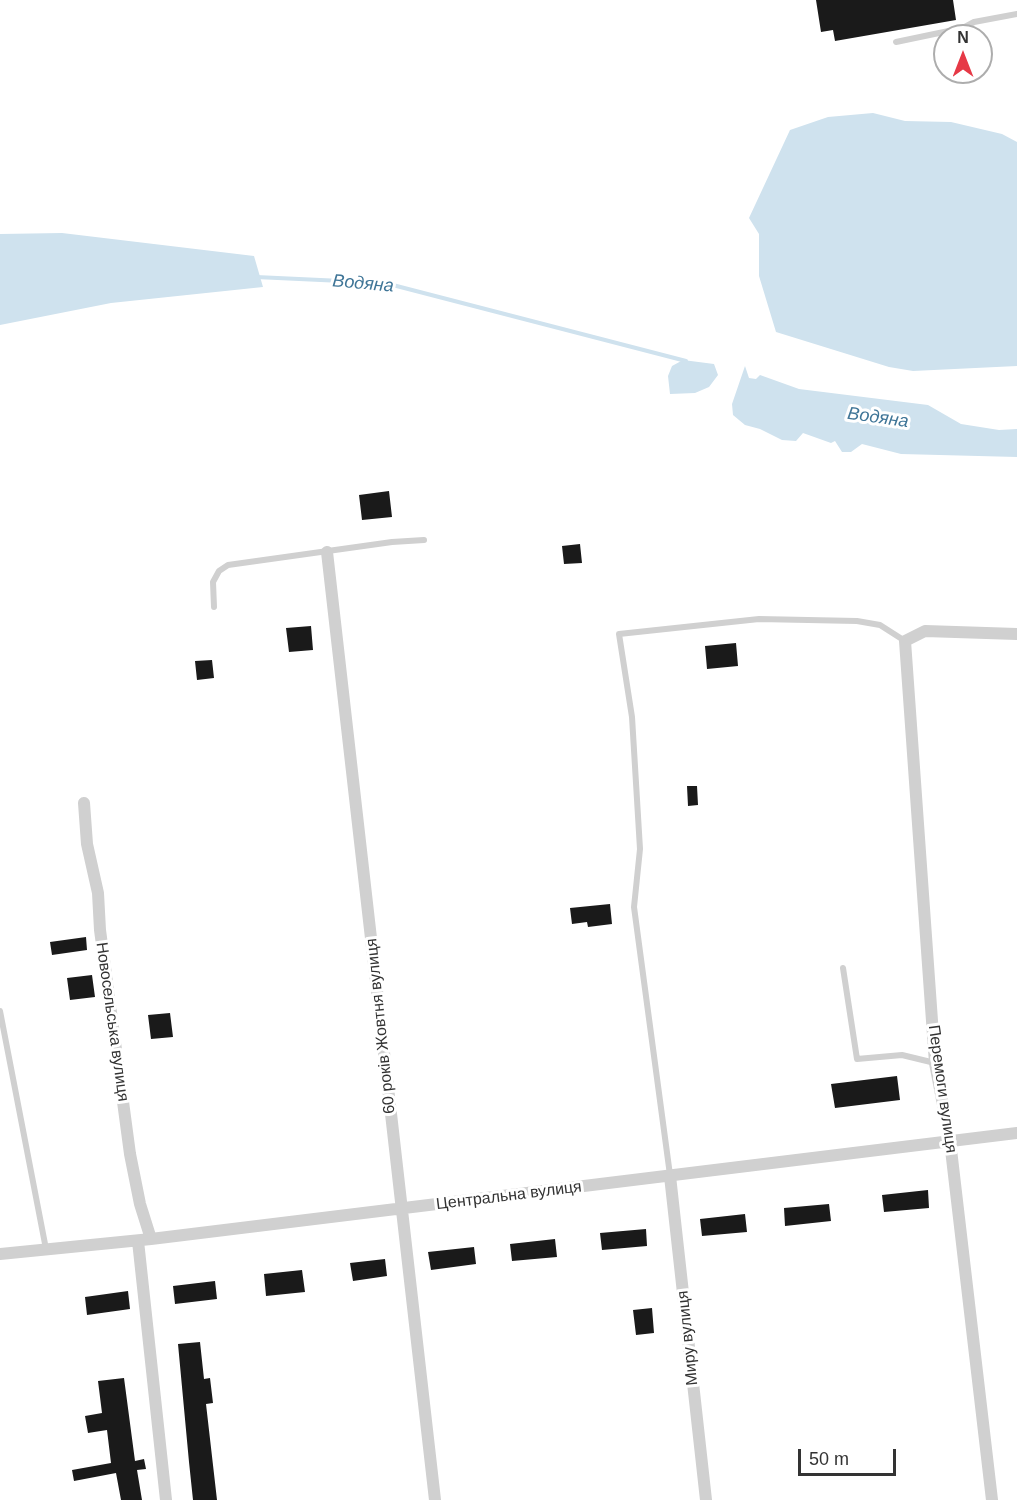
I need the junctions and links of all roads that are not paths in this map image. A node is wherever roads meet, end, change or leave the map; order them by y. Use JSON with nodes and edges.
{"nodes":[{"id":1,"x":1017,"y":14,"type":"edge"},
{"id":2,"x":896,"y":42,"type":"dead end"},
{"id":3,"x":423,"y":540,"type":"dead end"},
{"id":4,"x":327,"y":552,"type":"junction"},
{"id":5,"x":214,"y":607,"type":"dead end"},
{"id":6,"x":1017,"y":634,"type":"edge"},
{"id":7,"x":905,"y":641,"type":"junction"},
{"id":8,"x":84,"y":803,"type":"dead end"},
{"id":9,"x":843,"y":968,"type":"dead end"},
{"id":10,"x":0,"y":1011,"type":"edge"},
{"id":11,"x":935,"y":1063,"type":"junction"},
{"id":12,"x":1017,"y":1133,"type":"edge"},
{"id":13,"x":950,"y":1142,"type":"junction"},
{"id":14,"x":670,"y":1176,"type":"junction"},
{"id":15,"x":401,"y":1209,"type":"junction"},
{"id":16,"x":151,"y":1239,"type":"junction"},
{"id":17,"x":138,"y":1241,"type":"junction"},
{"id":18,"x":46,"y":1250,"type":"junction"},
{"id":19,"x":0,"y":1254,"type":"edge"},
{"id":20,"x":166,"y":1500,"type":"edge"},
{"id":21,"x":435,"y":1500,"type":"edge"},
{"id":22,"x":706,"y":1500,"type":"edge"},
{"id":23,"x":992,"y":1500,"type":"edge"}],
"edges":[{"from":1,"to":2,"type":"lane"},
{"from":3,"to":4,"type":"lane"},
{"from":4,"to":5,"type":"lane"},
{"from":4,"to":15,"type":"street","name":"60 років Жовтня вулиця"},
{"from":6,"to":7,"type":"street"},
{"from":7,"to":11,"type":"street","name":"Перемоги вулиця"},
{"from":7,"to":14,"type":"lane"},
{"from":8,"to":16,"type":"street","name":"Новосельська вулиця"},
{"from":9,"to":11,"type":"lane"},
{"from":10,"to":18,"type":"lane"},
{"from":11,"to":13,"type":"street","name":"Перемоги вулиця"},
{"from":12,"to":13,"type":"street","name":"Центральна вулиця"},
{"from":13,"to":14,"type":"street","name":"Центральна вулиця"},
{"from":13,"to":23,"type":"street","name":"Перемоги вулиця"},
{"from":14,"to":15,"type":"street","name":"Центральна вулиця"},
{"from":14,"to":22,"type":"street","name":"Миру вулиця"},
{"from":15,"to":16,"type":"street","name":"Центральна вулиця"},
{"from":15,"to":21,"type":"street","name":"60 років Жовтня вулиця"},
{"from":16,"to":17,"type":"street","name":"Центральна вулиця"},
{"from":17,"to":18,"type":"street","name":"Центральна вулиця"},
{"from":17,"to":20,"type":"street"},
{"from":18,"to":19,"type":"street","name":"Центральна вулиця"}]}
